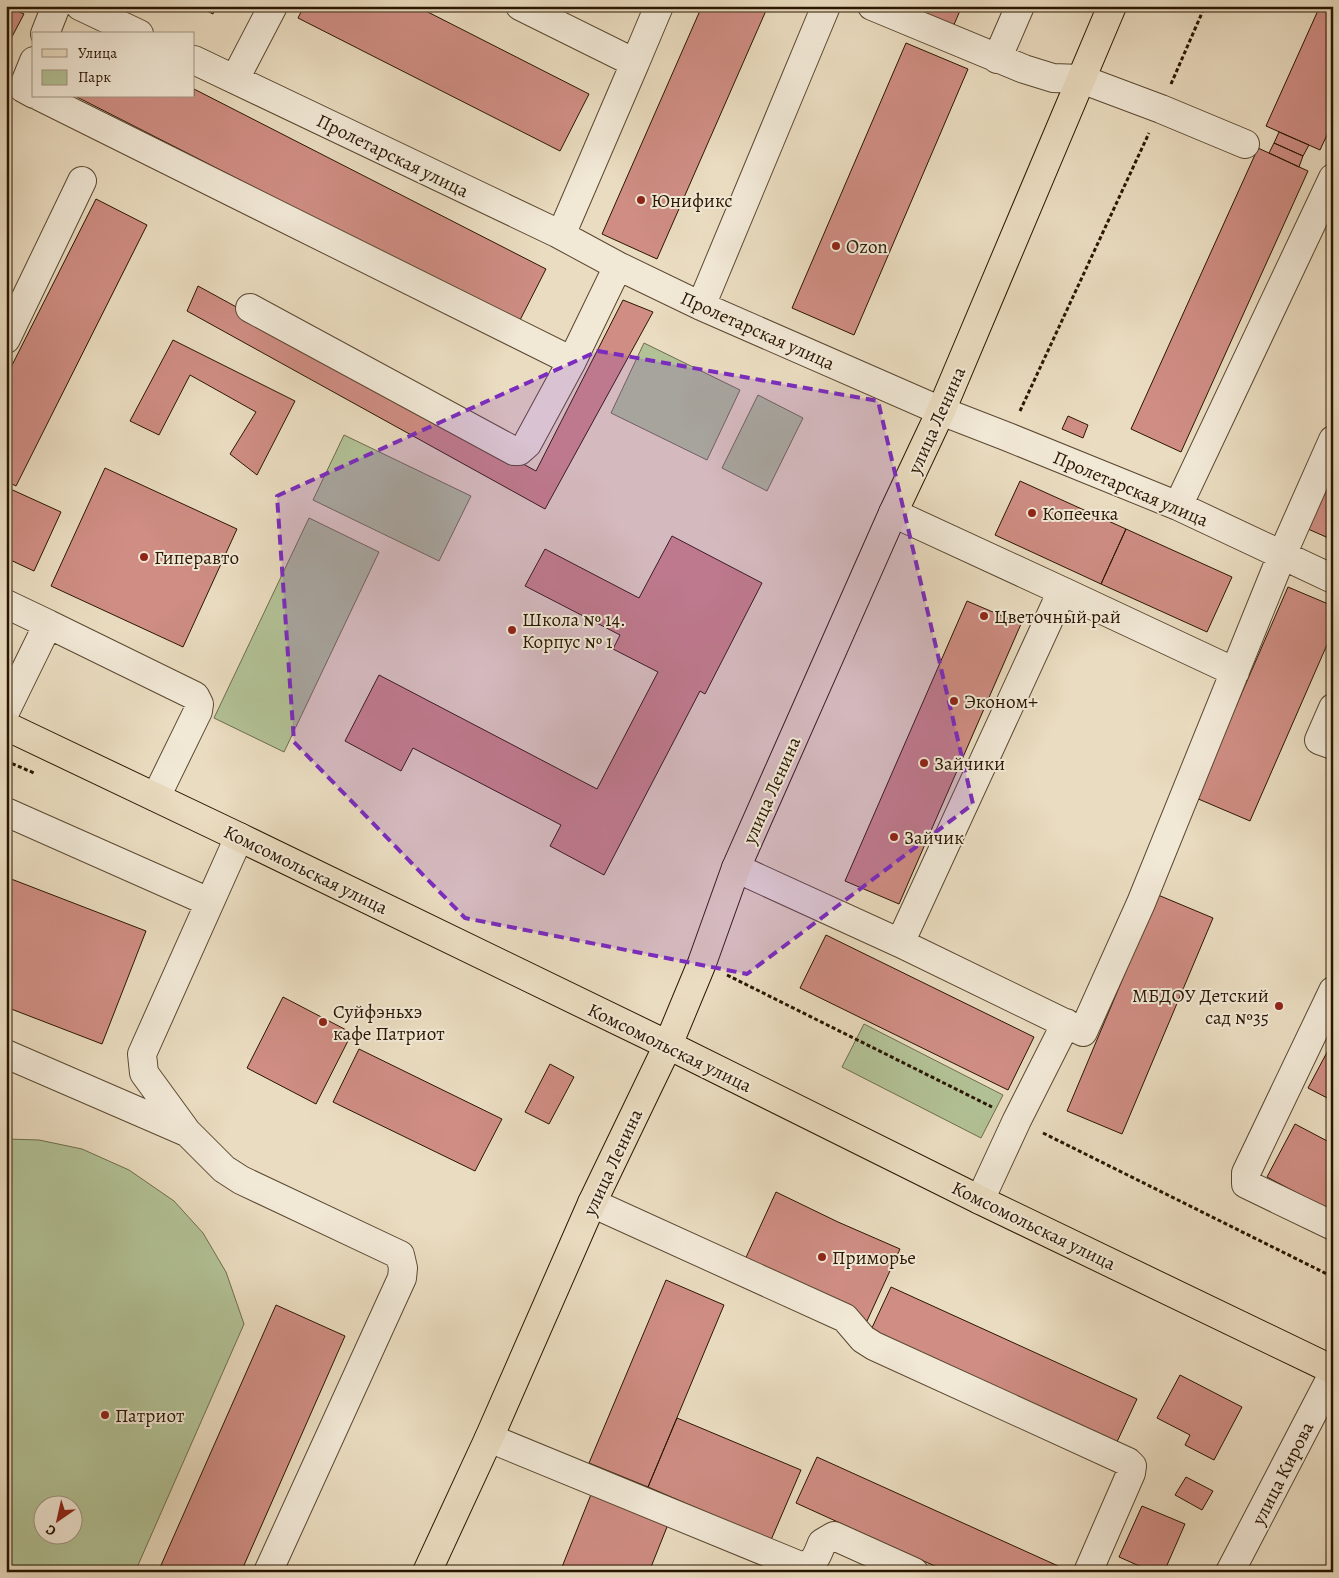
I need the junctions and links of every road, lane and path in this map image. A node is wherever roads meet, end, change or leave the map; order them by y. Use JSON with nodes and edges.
{"nodes":[{"id":1,"x":56,"y":6,"type":"edge"},
{"id":2,"x":80,"y":6,"type":"edge"},
{"id":3,"x":273,"y":6,"type":"edge"},
{"id":4,"x":520,"y":6,"type":"edge"},
{"id":5,"x":659,"y":6,"type":"edge"},
{"id":6,"x":826,"y":6,"type":"edge"},
{"id":7,"x":872,"y":6,"type":"edge"},
{"id":8,"x":1020,"y":6,"type":"edge"},
{"id":9,"x":1112,"y":6,"type":"edge"},
{"id":10,"x":1205,"y":6,"type":"edge"},
{"id":11,"x":46,"y":32,"type":"edge"},
{"id":12,"x":134,"y":32,"type":"edge"},
{"id":13,"x":998,"y":58,"type":"junction"},
{"id":14,"x":195,"y":60,"type":"edge"},
{"id":15,"x":635,"y":63,"type":"junction"},
{"id":16,"x":32,"y":67,"type":"edge"},
{"id":17,"x":1081,"y":79,"type":"junction"},
{"id":18,"x":237,"y":80,"type":"junction"},
{"id":19,"x":25,"y":90,"type":"edge"},
{"id":20,"x":41,"y":98,"type":"edge"},
{"id":21,"x":1160,"y":109,"type":"junction"},
{"id":22,"x":1245,"y":144,"type":"dead end"},
{"id":23,"x":1333,"y":178,"type":"edge"},
{"id":24,"x":82,"y":181,"type":"dead end"},
{"id":25,"x":559,"y":234,"type":"junction"},
{"id":26,"x":618,"y":266,"type":"junction"},
{"id":27,"x":701,"y":306,"type":"junction"},
{"id":28,"x":250,"y":308,"type":"dead end"},
{"id":29,"x":6,"y":340,"type":"edge"},
{"id":30,"x":572,"y":361,"type":"junction"},
{"id":31,"x":942,"y":412,"type":"junction"},
{"id":32,"x":1008,"y":437,"type":"junction"},
{"id":33,"x":1333,"y":440,"type":"edge"},
{"id":34,"x":1178,"y":506,"type":"junction"},
{"id":35,"x":893,"y":513,"type":"junction"},
{"id":36,"x":1282,"y":555,"type":"junction"},
{"id":37,"x":1333,"y":579,"type":"edge"},
{"id":38,"x":1062,"y":591,"type":"junction"},
{"id":39,"x":6,"y":604,"type":"edge"},
{"id":40,"x":48,"y":624,"type":"junction"},
{"id":41,"x":1235,"y":672,"type":"junction"},
{"id":42,"x":1333,"y":708,"type":"edge"},
{"id":43,"x":6,"y":710,"type":"edge"},
{"id":44,"x":6,"y":726,"type":"edge"},
{"id":45,"x":1333,"y":746,"type":"edge"},
{"id":46,"x":156,"y":797,"type":"junction"},
{"id":47,"x":6,"y":812,"type":"edge"},
{"id":48,"x":239,"y":837,"type":"junction"},
{"id":49,"x":736,"y":868,"type":"junction"},
{"id":50,"x":209,"y":902,"type":"junction"},
{"id":51,"x":900,"y":943,"type":"junction"},
{"id":52,"x":1333,"y":991,"type":"edge"},
{"id":53,"x":1066,"y":1023,"type":"junction"},
{"id":54,"x":668,"y":1045,"type":"junction"},
{"id":55,"x":6,"y":1054,"type":"edge"},
{"id":56,"x":187,"y":1132,"type":"junction"},
{"id":57,"x":980,"y":1200,"type":"junction"},
{"id":58,"x":592,"y":1203,"type":"junction"},
{"id":59,"x":1333,"y":1226,"type":"edge"},
{"id":60,"x":1333,"y":1370,"type":"edge"},
{"id":61,"x":1333,"y":1374,"type":"edge"},
{"id":62,"x":489,"y":1438,"type":"junction"},
{"id":63,"x":268,"y":1572,"type":"edge"},
{"id":64,"x":427,"y":1572,"type":"edge"},
{"id":65,"x":914,"y":1572,"type":"edge"},
{"id":66,"x":1088,"y":1572,"type":"edge"},
{"id":67,"x":1230,"y":1572,"type":"edge"}],
"edges":[{"from":1,"to":11,"type":"street"},
{"from":2,"to":12,"type":"street"},
{"from":3,"to":18,"type":"street"},
{"from":4,"to":15,"type":"street"},
{"from":5,"to":15,"type":"street"},
{"from":6,"to":27,"type":"street"},
{"from":7,"to":13,"type":"street"},
{"from":8,"to":13,"type":"street"},
{"from":9,"to":17,"type":"main road","name":"улица Ленина"},
{"from":10,"to":21,"type":"path"},
{"from":13,"to":17,"type":"street"},
{"from":14,"to":18,"type":"street","name":"Пролетарская улица"},
{"from":15,"to":25,"type":"street"},
{"from":16,"to":19,"type":"street"},
{"from":17,"to":21,"type":"street"},
{"from":17,"to":31,"type":"main road","name":"улица Ленина"},
{"from":18,"to":25,"type":"street","name":"Пролетарская улица"},
{"from":20,"to":30,"type":"street"},
{"from":21,"to":22,"type":"street"},
{"from":21,"to":32,"type":"path"},
{"from":23,"to":34,"type":"street"},
{"from":24,"to":29,"type":"street"},
{"from":25,"to":26,"type":"street","name":"Пролетарская улица"},
{"from":26,"to":27,"type":"street","name":"Пролетарская улица"},
{"from":26,"to":30,"type":"street"},
{"from":27,"to":31,"type":"street","name":"Пролетарская улица"},
{"from":28,"to":30,"type":"street"},
{"from":31,"to":32,"type":"street","name":"Пролетарская улица"},
{"from":31,"to":35,"type":"main road","name":"улица Ленина"},
{"from":32,"to":34,"type":"street","name":"Пролетарская улица"},
{"from":33,"to":36,"type":"street"},
{"from":34,"to":36,"type":"street","name":"Пролетарская улица"},
{"from":35,"to":38,"type":"street"},
{"from":35,"to":49,"type":"main road","name":"улица Ленина"},
{"from":36,"to":37,"type":"street","name":"Пролетарская улица"},
{"from":36,"to":41,"type":"street"},
{"from":38,"to":41,"type":"street"},
{"from":38,"to":51,"type":"street"},
{"from":39,"to":40,"type":"street"},
{"from":40,"to":43,"type":"street"},
{"from":40,"to":46,"type":"street"},
{"from":41,"to":53,"type":"street"},
{"from":42,"to":45,"type":"street"},
{"from":44,"to":46,"type":"main road","name":"Комсомольская улица"},
{"from":46,"to":48,"type":"main road","name":"Комсомольская улица"},
{"from":47,"to":50,"type":"street"},
{"from":48,"to":50,"type":"street"},
{"from":48,"to":54,"type":"main road","name":"Комсомольская улица"},
{"from":49,"to":51,"type":"street"},
{"from":49,"to":54,"type":"main road","name":"улица Ленина"},
{"from":50,"to":56,"type":"street"},
{"from":51,"to":53,"type":"street"},
{"from":52,"to":59,"type":"street"},
{"from":53,"to":57,"type":"street"},
{"from":54,"to":57,"type":"main road","name":"Комсомольская улица"},
{"from":54,"to":58,"type":"main road","name":"улица Ленина"},
{"from":55,"to":56,"type":"street"},
{"from":56,"to":63,"type":"street"},
{"from":57,"to":60,"type":"main road","name":"Комсомольская улица"},
{"from":58,"to":62,"type":"main road","name":"улица Ленина"},
{"from":58,"to":66,"type":"street"},
{"from":61,"to":67,"type":"street","name":"улица Кирова"},
{"from":62,"to":64,"type":"main road","name":"улица Ленина"},
{"from":62,"to":65,"type":"street"}]}
